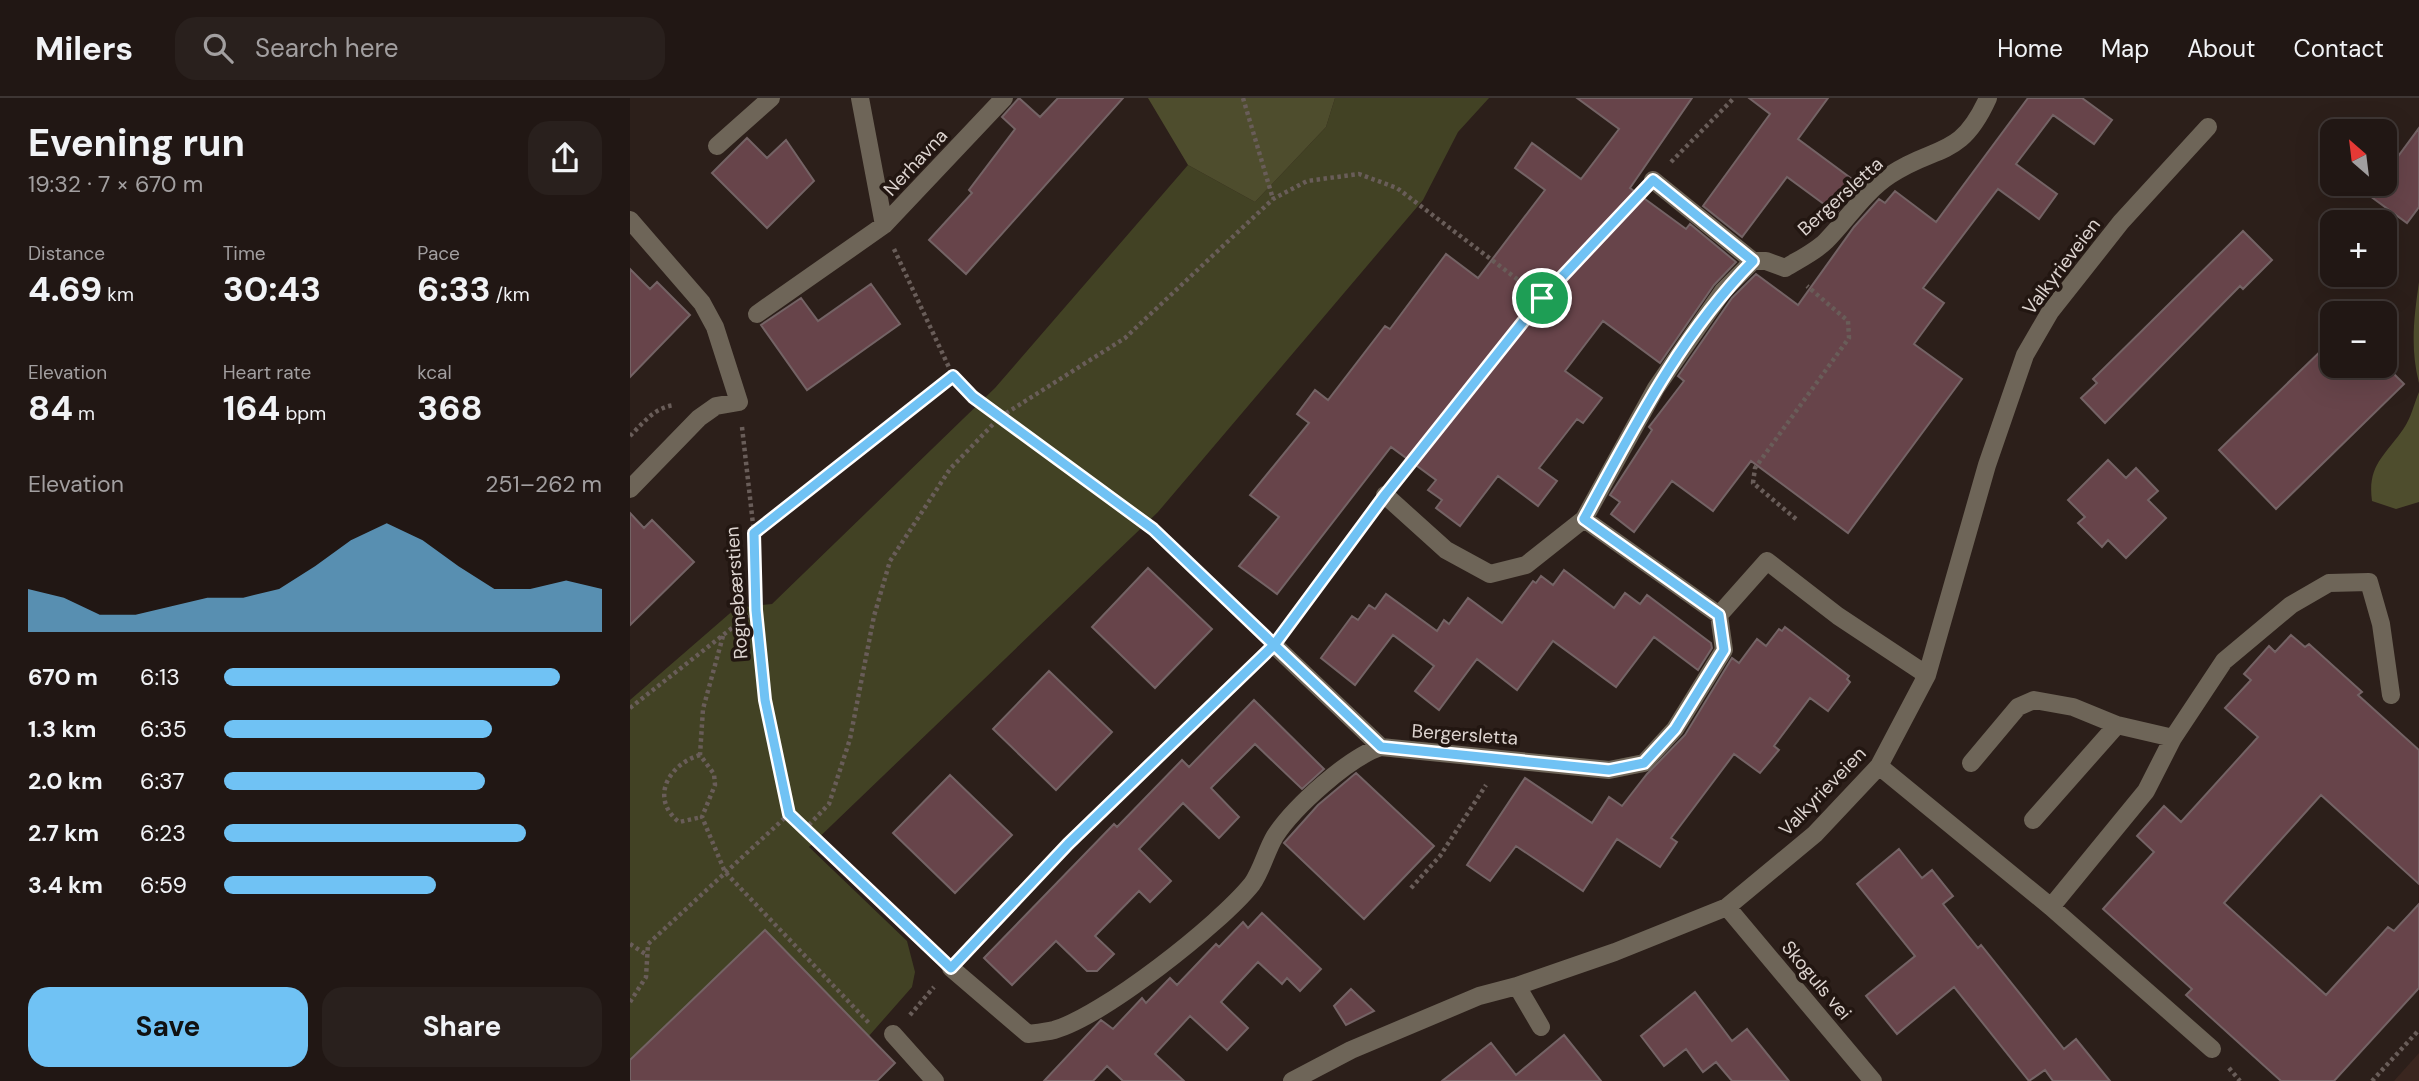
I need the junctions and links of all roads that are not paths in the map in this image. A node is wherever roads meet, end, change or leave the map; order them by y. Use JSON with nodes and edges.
{"nodes":[{"id":1,"x":771,"y":98,"type":"edge"},
{"id":2,"x":860,"y":98,"type":"edge"},
{"id":3,"x":1004,"y":98,"type":"edge"},
{"id":4,"x":1988,"y":98,"type":"edge"},
{"id":5,"x":2208,"y":127,"type":"dead end"},
{"id":6,"x":717,"y":146,"type":"dead end"},
{"id":7,"x":1653,"y":180,"type":"road end"},
{"id":8,"x":630,"y":220,"type":"edge"},
{"id":9,"x":884,"y":225,"type":"junction"},
{"id":10,"x":1753,"y":261,"type":"junction"},
{"id":11,"x":757,"y":314,"type":"dead end"},
{"id":12,"x":630,"y":489,"type":"edge"},
{"id":13,"x":1385,"y":495,"type":"road end"},
{"id":14,"x":1584,"y":519,"type":"junction"},
{"id":15,"x":1719,"y":615,"type":"junction"},
{"id":16,"x":1274,"y":645,"type":"road end"},
{"id":17,"x":1927,"y":676,"type":"junction"},
{"id":18,"x":2391,"y":695,"type":"dead end"},
{"id":19,"x":2117,"y":725,"type":"junction"},
{"id":20,"x":2173,"y":738,"type":"junction"},
{"id":21,"x":1381,"y":747,"type":"junction"},
{"id":22,"x":1971,"y":763,"type":"dead end"},
{"id":23,"x":1879,"y":766,"type":"junction"},
{"id":24,"x":2033,"y":820,"type":"dead end"},
{"id":25,"x":1727,"y":907,"type":"junction"},
{"id":26,"x":2051,"y":907,"type":"junction"},
{"id":27,"x":951,"y":968,"type":"road end"},
{"id":28,"x":1517,"y":986,"type":"junction"},
{"id":29,"x":1541,"y":1027,"type":"dead end"},
{"id":30,"x":893,"y":1034,"type":"road end"},
{"id":31,"x":2212,"y":1049,"type":"dead end"},
{"id":32,"x":935,"y":1081,"type":"edge"},
{"id":33,"x":1292,"y":1081,"type":"edge"},
{"id":34,"x":1873,"y":1081,"type":"edge"}],
"edges":[{"from":1,"to":6,"type":"street"},
{"from":2,"to":9,"type":"street","name":"Nerhavna"},
{"from":3,"to":9,"type":"street","name":"Nerhavna"},
{"from":4,"to":10,"type":"street","name":"Bergersletta"},
{"from":5,"to":17,"type":"street","name":"Valkyrieveien"},
{"from":7,"to":10,"type":"street"},
{"from":8,"to":12,"type":"street"},
{"from":9,"to":11,"type":"street","name":"Nerhavna"},
{"from":10,"to":14,"type":"street"},
{"from":13,"to":14,"type":"street"},
{"from":14,"to":15,"type":"street"},
{"from":15,"to":17,"type":"street"},
{"from":15,"to":21,"type":"street","name":"Bergersletta"},
{"from":16,"to":21,"type":"street"},
{"from":17,"to":23,"type":"street","name":"Valkyrieveien"},
{"from":18,"to":20,"type":"street"},
{"from":19,"to":20,"type":"street"},
{"from":19,"to":22,"type":"street"},
{"from":19,"to":24,"type":"street"},
{"from":20,"to":26,"type":"street"},
{"from":21,"to":27,"type":"street"},
{"from":23,"to":25,"type":"street","name":"Valkyrieveien"},
{"from":23,"to":26,"type":"street"},
{"from":25,"to":28,"type":"street","name":"Valkyrieveien"},
{"from":25,"to":34,"type":"street","name":"Skoguls vei"},
{"from":26,"to":31,"type":"street"},
{"from":28,"to":29,"type":"street"},
{"from":28,"to":33,"type":"street","name":"Valkyrieveien"},
{"from":30,"to":32,"type":"street"}]}
